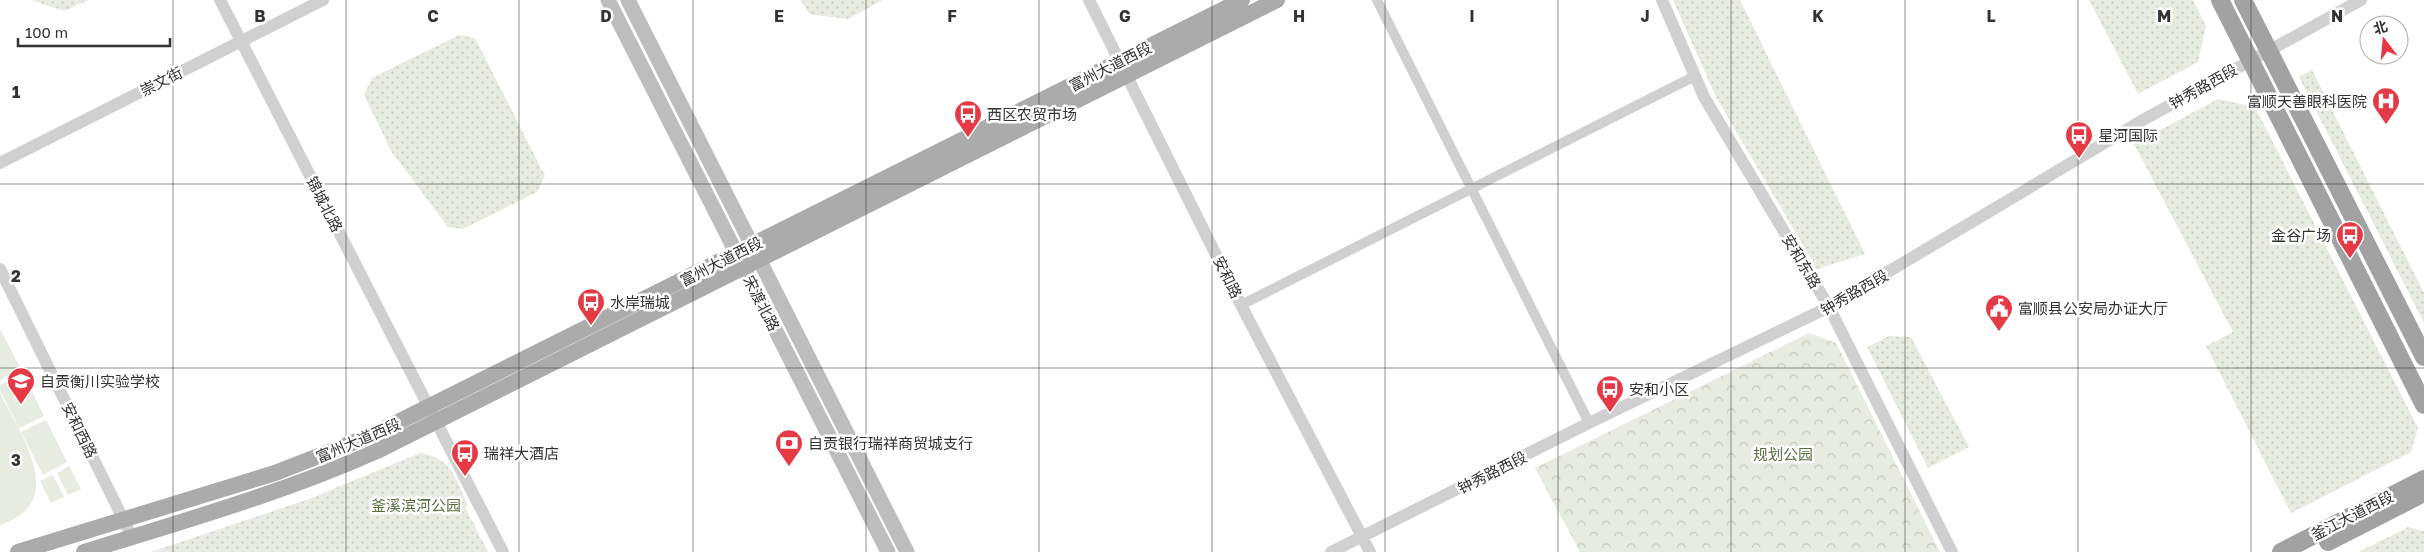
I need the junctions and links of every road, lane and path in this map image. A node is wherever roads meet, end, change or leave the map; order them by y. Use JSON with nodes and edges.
{"nodes":[{"id":1,"x":220,"y":0,"type":"edge"},
{"id":2,"x":323,"y":0,"type":"edge"},
{"id":3,"x":608,"y":0,"type":"edge"},
{"id":4,"x":628,"y":0,"type":"edge"},
{"id":5,"x":1089,"y":0,"type":"edge"},
{"id":6,"x":1242,"y":0,"type":"edge"},
{"id":7,"x":1277,"y":0,"type":"edge"},
{"id":8,"x":1377,"y":0,"type":"edge"},
{"id":9,"x":1662,"y":0,"type":"edge"},
{"id":10,"x":2220,"y":0,"type":"edge"},
{"id":11,"x":2243,"y":0,"type":"edge"},
{"id":12,"x":2361,"y":0,"type":"edge"},
{"id":13,"x":241,"y":41,"type":"junction"},
{"id":14,"x":2268,"y":50,"type":"junction"},
{"id":15,"x":2250,"y":60,"type":"junction"},
{"id":16,"x":1124,"y":68,"type":"junction"},
{"id":17,"x":1695,"y":76,"type":"junction"},
{"id":18,"x":0,"y":164,"type":"edge"},
{"id":19,"x":1472,"y":188,"type":"junction"},
{"id":20,"x":755,"y":253,"type":"junction"},
{"id":21,"x":740,"y":260,"type":"junction"},
{"id":22,"x":0,"y":269,"type":"edge"},
{"id":23,"x":1241,"y":305,"type":"junction"},
{"id":24,"x":1829,"y":307,"type":"junction"},
{"id":25,"x":2424,"y":357,"type":"edge"},
{"id":26,"x":2424,"y":405,"type":"edge"},
{"id":27,"x":433,"y":415,"type":"junction"},
{"id":28,"x":1589,"y":423,"type":"junction"},
{"id":29,"x":2424,"y":479,"type":"edge"},
{"id":30,"x":2424,"y":493,"type":"edge"},
{"id":31,"x":124,"y":519,"type":"junction"},
{"id":32,"x":1362,"y":536,"type":"junction"},
{"id":33,"x":132,"y":537,"type":"junction"},
{"id":34,"x":18,"y":552,"type":"edge"},
{"id":35,"x":84,"y":552,"type":"edge"},
{"id":36,"x":503,"y":552,"type":"edge"},
{"id":37,"x":888,"y":552,"type":"edge"},
{"id":38,"x":907,"y":552,"type":"edge"},
{"id":39,"x":1331,"y":552,"type":"edge"},
{"id":40,"x":1370,"y":552,"type":"edge"},
{"id":41,"x":1952,"y":552,"type":"edge"},
{"id":42,"x":2280,"y":552,"type":"edge"},
{"id":43,"x":2307,"y":552,"type":"edge"}],
"edges":[{"from":1,"to":13,"type":"street","name":"锦城北路"},
{"from":2,"to":13,"type":"street","name":"崇文街"},
{"from":3,"to":21,"type":"main road","name":"宋渡北路"},
{"from":4,"to":20,"type":"main road","name":"宋渡北路"},
{"from":5,"to":16,"type":"street","name":"安和路"},
{"from":6,"to":16,"type":"main road","name":"富州大道西段"},
{"from":7,"to":16,"type":"main road","name":"富州大道西段"},
{"from":8,"to":19,"type":"street"},
{"from":9,"to":17,"type":"street","name":"安和东路"},
{"from":10,"to":15,"type":"highway"},
{"from":11,"to":14,"type":"highway"},
{"from":12,"to":14,"type":"street","name":"钟秀路西段"},
{"from":13,"to":18,"type":"street","name":"崇文街"},
{"from":13,"to":27,"type":"street","name":"锦城北路"},
{"from":14,"to":15,"type":"street","name":"钟秀路西段"},
{"from":14,"to":25,"type":"highway"},
{"from":15,"to":24,"type":"street","name":"钟秀路西段"},
{"from":15,"to":26,"type":"highway"},
{"from":16,"to":20,"type":"main road","name":"富州大道西段"},
{"from":16,"to":23,"type":"street","name":"安和路"},
{"from":17,"to":19,"type":"street"},
{"from":17,"to":24,"type":"street","name":"安和东路"},
{"from":19,"to":23,"type":"street"},
{"from":19,"to":28,"type":"street"},
{"from":20,"to":21,"type":"main road","name":"富州大道西段"},
{"from":20,"to":38,"type":"main road","name":"宋渡北路"},
{"from":21,"to":27,"type":"main road","name":"富州大道西段"},
{"from":21,"to":37,"type":"main road","name":"宋渡北路"},
{"from":22,"to":31,"type":"street","name":"安和西路"},
{"from":23,"to":32,"type":"street","name":"安和路"},
{"from":24,"to":28,"type":"street","name":"钟秀路西段"},
{"from":24,"to":41,"type":"street","name":"安和东路"},
{"from":27,"to":31,"type":"main road","name":"富州大道西段"},
{"from":27,"to":33,"type":"main road","name":"富州大道西段"},
{"from":27,"to":36,"type":"street","name":"锦城北路"},
{"from":28,"to":32,"type":"street","name":"钟秀路西段"},
{"from":29,"to":42,"type":"highway","name":"釜江大道西段"},
{"from":30,"to":43,"type":"highway","name":"釜江大道西段"},
{"from":31,"to":33,"type":"street","name":"安和西路"},
{"from":31,"to":34,"type":"main road","name":"富州大道西段"},
{"from":32,"to":39,"type":"street","name":"钟秀路西段"},
{"from":32,"to":40,"type":"street","name":"安和路"},
{"from":33,"to":35,"type":"main road","name":"富州大道西段"}]}
